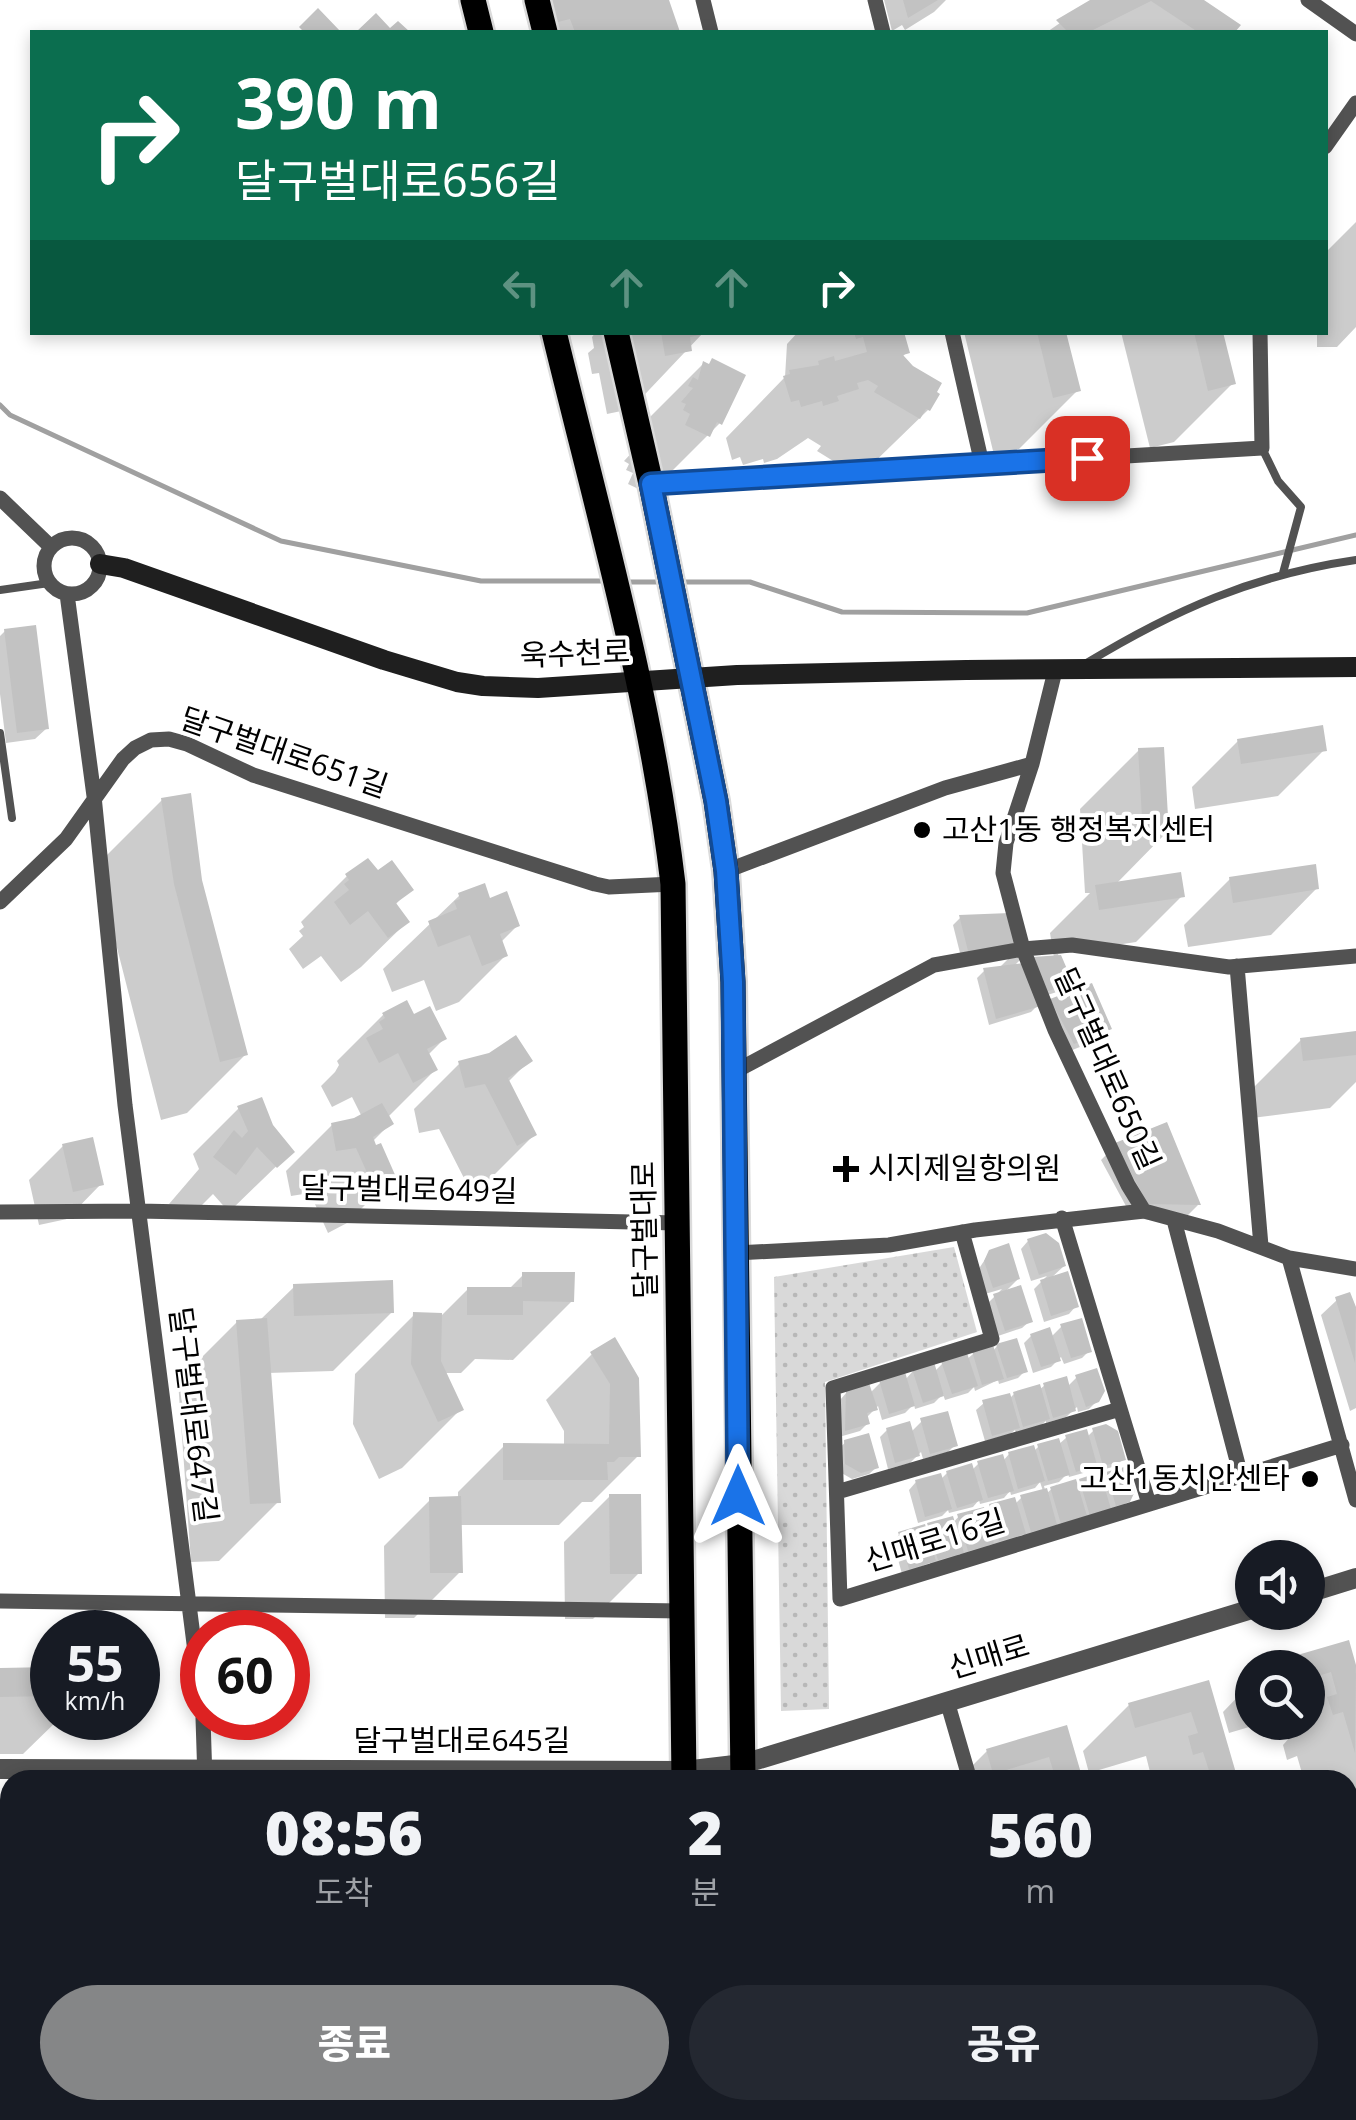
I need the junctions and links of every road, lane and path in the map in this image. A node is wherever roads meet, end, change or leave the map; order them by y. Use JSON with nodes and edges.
{"nodes":[{"id":1,"x":473,"y":0,"type":"edge"},
{"id":2,"x":538,"y":0,"type":"edge"},
{"id":3,"x":703,"y":0,"type":"edge"},
{"id":4,"x":875,"y":0,"type":"edge"},
{"id":5,"x":1308,"y":0,"type":"edge"},
{"id":6,"x":480,"y":30,"type":"edge"},
{"id":7,"x":545,"y":30,"type":"edge"},
{"id":8,"x":710,"y":30,"type":"edge"},
{"id":9,"x":881,"y":30,"type":"edge"},
{"id":10,"x":1356,"y":34,"type":"edge"},
{"id":11,"x":1356,"y":103,"type":"edge"},
{"id":12,"x":1328,"y":143,"type":"edge"},
{"id":13,"x":555,"y":335,"type":"edge"},
{"id":14,"x":617,"y":335,"type":"edge"},
{"id":15,"x":953,"y":335,"type":"edge"},
{"id":16,"x":1260,"y":335,"type":"edge"},
{"id":17,"x":1262,"y":448,"type":"junction"},
{"id":18,"x":982,"y":464,"type":"junction"},
{"id":19,"x":651,"y":484,"type":"junction"},
{"id":20,"x":0,"y":498,"type":"edge"},
{"id":21,"x":51,"y":547,"type":"junction"},
{"id":22,"x":1356,"y":560,"type":"edge"},
{"id":23,"x":100,"y":564,"type":"junction"},
{"id":24,"x":1283,"y":573,"type":"junction"},
{"id":25,"x":49,"y":583,"type":"junction"},
{"id":26,"x":0,"y":590,"type":"edge"},
{"id":27,"x":67,"y":594,"type":"junction"},
{"id":28,"x":1356,"y":667,"type":"edge"},
{"id":29,"x":1064,"y":671,"type":"junction"},
{"id":30,"x":692,"y":678,"type":"junction"},
{"id":31,"x":636,"y":682,"type":"junction"},
{"id":32,"x":0,"y":733,"type":"edge"},
{"id":33,"x":1032,"y":764,"type":"junction"},
{"id":34,"x":94,"y":796,"type":"junction"},
{"id":35,"x":12,"y":818,"type":"dead end"},
{"id":36,"x":726,"y":871,"type":"junction"},
{"id":37,"x":673,"y":884,"type":"junction"},
{"id":38,"x":0,"y":902,"type":"edge"},
{"id":39,"x":1023,"y":949,"type":"junction"},
{"id":40,"x":1356,"y":956,"type":"edge"},
{"id":41,"x":1236,"y":966,"type":"junction"},
{"id":42,"x":734,"y":1072,"type":"junction"},
{"id":43,"x":138,"y":1211,"type":"junction"},
{"id":44,"x":1144,"y":1211,"type":"junction"},
{"id":45,"x":0,"y":1212,"type":"edge"},
{"id":46,"x":1062,"y":1218,"type":"junction"},
{"id":47,"x":1174,"y":1220,"type":"junction"},
{"id":48,"x":678,"y":1223,"type":"junction"},
{"id":49,"x":962,"y":1232,"type":"junction"},
{"id":50,"x":1261,"y":1246,"type":"junction"},
{"id":51,"x":736,"y":1253,"type":"junction"},
{"id":52,"x":1289,"y":1258,"type":"junction"},
{"id":53,"x":1356,"y":1269,"type":"edge"},
{"id":54,"x":1120,"y":1409,"type":"junction"},
{"id":55,"x":1342,"y":1445,"type":"junction"},
{"id":56,"x":1241,"y":1476,"type":"junction"},
{"id":57,"x":837,"y":1492,"type":"junction"},
{"id":58,"x":1356,"y":1500,"type":"edge"},
{"id":59,"x":1149,"y":1504,"type":"junction"},
{"id":60,"x":1356,"y":1578,"type":"edge"},
{"id":61,"x":1325,"y":1588,"type":"edge"},
{"id":62,"x":0,"y":1602,"type":"edge"},
{"id":63,"x":190,"y":1606,"type":"junction"},
{"id":64,"x":190,"y":1610,"type":"edge"},
{"id":65,"x":682,"y":1612,"type":"junction"},
{"id":66,"x":1235,"y":1614,"type":"edge"},
{"id":67,"x":947,"y":1701,"type":"junction"},
{"id":68,"x":204,"y":1740,"type":"edge"},
{"id":69,"x":0,"y":1769,"type":"edge"},
{"id":70,"x":34,"y":1770,"type":"edge"},
{"id":71,"x":205,"y":1770,"type":"edge"},
{"id":72,"x":684,"y":1770,"type":"edge"},
{"id":73,"x":743,"y":1770,"type":"edge"},
{"id":74,"x":749,"y":1770,"type":"edge"},
{"id":75,"x":967,"y":1770,"type":"edge"}],
"edges":[{"from":1,"to":6,"type":"main road"},
{"from":2,"to":7,"type":"main road"},
{"from":3,"to":8,"type":"street"},
{"from":4,"to":9,"type":"street"},
{"from":5,"to":10,"type":"street"},
{"from":11,"to":12,"type":"street"},
{"from":13,"to":31,"type":"main road","name":"달구벌대로"},
{"from":14,"to":19,"type":"main road"},
{"from":15,"to":18,"type":"street"},
{"from":16,"to":17,"type":"street"},
{"from":17,"to":18,"type":"street"},
{"from":17,"to":24,"type":"lane"},
{"from":18,"to":19,"type":"street"},
{"from":19,"to":30,"type":"main road"},
{"from":20,"to":21,"type":"street"},
{"from":21,"to":23,"type":"street"},
{"from":21,"to":25,"type":"street"},
{"from":22,"to":24,"type":"lane"},
{"from":23,"to":27,"type":"street"},
{"from":23,"to":31,"type":"main road","name":"욱수천로"},
{"from":24,"to":29,"type":"lane"},
{"from":25,"to":26,"type":"lane"},
{"from":25,"to":27,"type":"street"},
{"from":27,"to":34,"type":"street"},
{"from":28,"to":29,"type":"main road","name":"욱수천로"},
{"from":29,"to":30,"type":"main road","name":"욱수천로"},
{"from":29,"to":33,"type":"street","name":"달구벌대로650길"},
{"from":30,"to":31,"type":"main road","name":"욱수천로"},
{"from":30,"to":36,"type":"main road"},
{"from":31,"to":37,"type":"main road","name":"달구벌대로"},
{"from":32,"to":35,"type":"lane"},
{"from":33,"to":36,"type":"street"},
{"from":33,"to":39,"type":"street","name":"달구벌대로650길"},
{"from":34,"to":37,"type":"street","name":"달구벌대로651길"},
{"from":34,"to":38,"type":"street","name":"달구벌대로651길"},
{"from":34,"to":43,"type":"street"},
{"from":36,"to":42,"type":"main road"},
{"from":37,"to":48,"type":"main road","name":"달구벌대로"},
{"from":39,"to":41,"type":"street"},
{"from":39,"to":42,"type":"street"},
{"from":39,"to":44,"type":"street","name":"달구벌대로650길"},
{"from":40,"to":41,"type":"street"},
{"from":41,"to":50,"type":"street"},
{"from":42,"to":51,"type":"main road"},
{"from":43,"to":45,"type":"street","name":"달구벌대로649길"},
{"from":43,"to":48,"type":"street","name":"달구벌대로649길"},
{"from":43,"to":63,"type":"street","name":"달구벌대로647길"},
{"from":44,"to":46,"type":"street","name":"달구벌대로650길"},
{"from":44,"to":47,"type":"street","name":"달구벌대로650길"},
{"from":46,"to":49,"type":"street","name":"달구벌대로650길"},
{"from":46,"to":54,"type":"street"},
{"from":47,"to":50,"type":"street","name":"달구벌대로650길"},
{"from":47,"to":56,"type":"street"},
{"from":48,"to":65,"type":"main road","name":"달구벌대로"},
{"from":49,"to":51,"type":"street","name":"달구벌대로650길"},
{"from":49,"to":57,"type":"street","name":"신매로16길"},
{"from":50,"to":52,"type":"street","name":"달구벌대로650길"},
{"from":51,"to":73,"type":"main road"},
{"from":52,"to":53,"type":"street","name":"달구벌대로650길"},
{"from":52,"to":55,"type":"street"},
{"from":54,"to":57,"type":"street"},
{"from":54,"to":59,"type":"street"},
{"from":55,"to":56,"type":"street","name":"신매로16길"},
{"from":55,"to":58,"type":"street"},
{"from":56,"to":59,"type":"street","name":"신매로16길"},
{"from":57,"to":59,"type":"street","name":"신매로16길"},
{"from":60,"to":61,"type":"street"},
{"from":62,"to":63,"type":"street"},
{"from":63,"to":64,"type":"street","name":"달구벌대로647길"},
{"from":63,"to":65,"type":"street"},
{"from":65,"to":72,"type":"main road","name":"달구벌대로"},
{"from":66,"to":67,"type":"street","name":"신매로"},
{"from":67,"to":74,"type":"street","name":"신매로"},
{"from":67,"to":75,"type":"street"},
{"from":68,"to":71,"type":"street"},
{"from":69,"to":70,"type":"street","name":"달구벌대로645길"}]}
